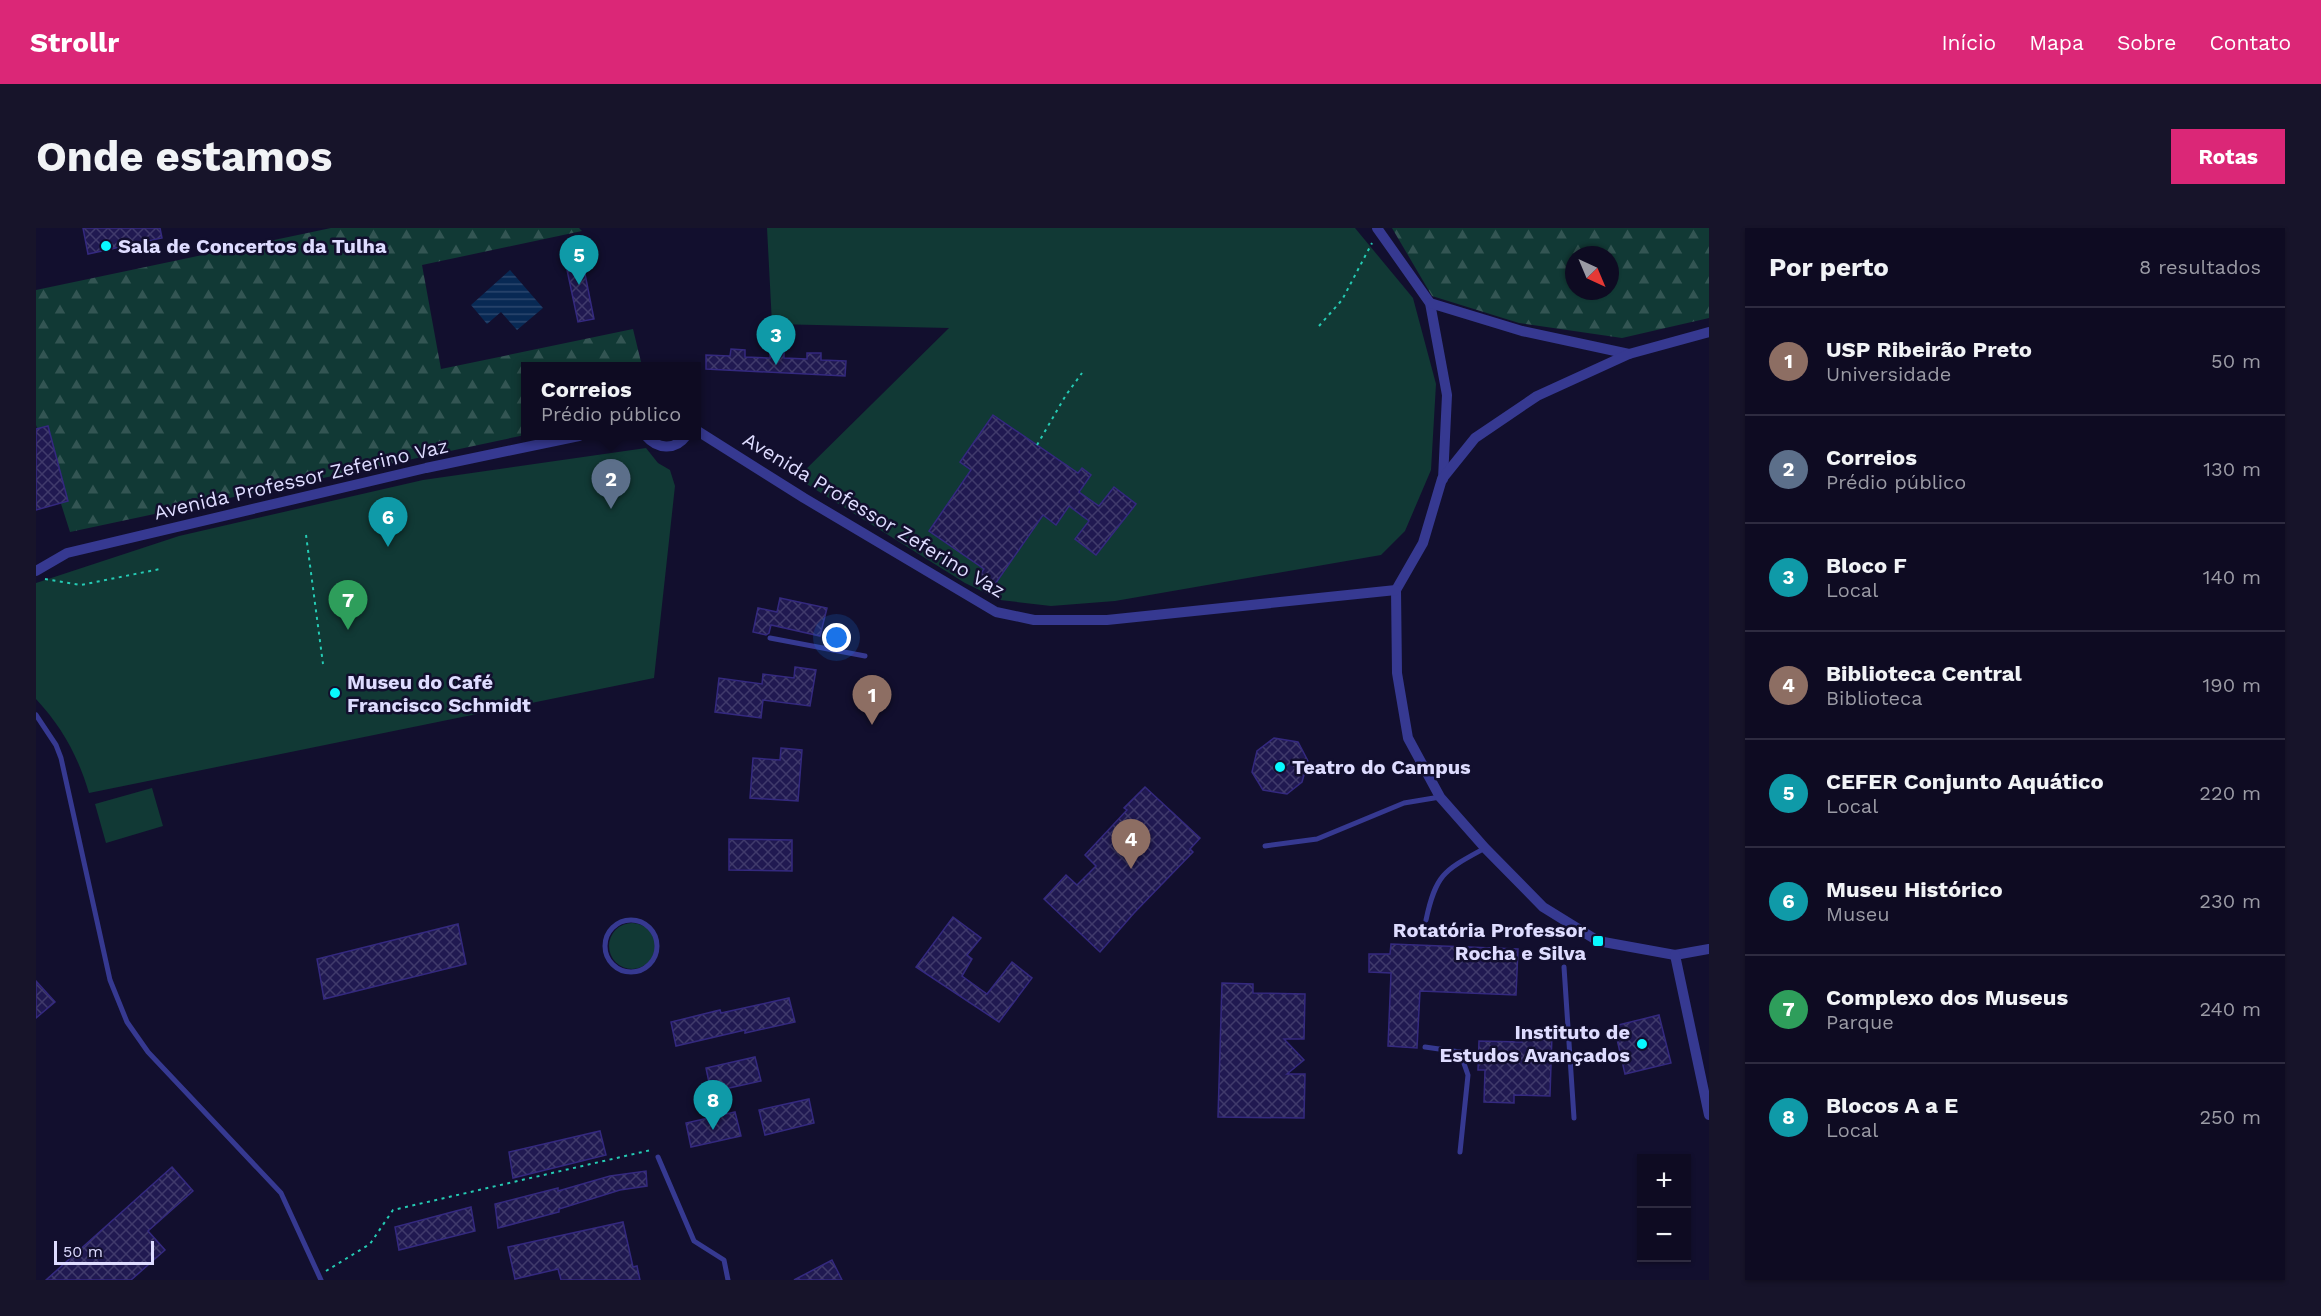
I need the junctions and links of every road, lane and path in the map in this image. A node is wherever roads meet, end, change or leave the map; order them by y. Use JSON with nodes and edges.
{"nodes":[{"id":1,"x":1377,"y":228,"type":"edge"},
{"id":2,"x":1430,"y":303,"type":"junction"},
{"id":3,"x":1318,"y":326,"type":"dead end"},
{"id":4,"x":1709,"y":332,"type":"edge"},
{"id":5,"x":1629,"y":354,"type":"junction"},
{"id":6,"x":1082,"y":373,"type":"dead end"},
{"id":7,"x":701,"y":433,"type":"edge"},
{"id":8,"x":556,"y":440,"type":"edge"},
{"id":9,"x":650,"y":440,"type":"edge"},
{"id":10,"x":682,"y":440,"type":"edge"},
{"id":11,"x":1037,"y":445,"type":"dead end"},
{"id":12,"x":1443,"y":479,"type":"junction"},
{"id":13,"x":306,"y":535,"type":"dead end"},
{"id":14,"x":160,"y":569,"type":"dead end"},
{"id":15,"x":36,"y":571,"type":"edge"},
{"id":16,"x":36,"y":578,"type":"edge"},
{"id":17,"x":1396,"y":590,"type":"junction"},
{"id":18,"x":770,"y":638,"type":"dead end"},
{"id":19,"x":865,"y":656,"type":"dead end"},
{"id":20,"x":323,"y":664,"type":"dead end"},
{"id":21,"x":37,"y":718,"type":"edge"},
{"id":22,"x":1440,"y":797,"type":"junction"},
{"id":23,"x":1265,"y":846,"type":"dead end"},
{"id":24,"x":1485,"y":848,"type":"junction"},
{"id":25,"x":1425,"y":920,"type":"dead end"},
{"id":26,"x":1709,"y":949,"type":"edge"},
{"id":27,"x":606,"y":950,"type":"joint"},
{"id":28,"x":1675,"y":955,"type":"junction"},
{"id":29,"x":1564,"y":967,"type":"dead end"},
{"id":30,"x":1425,"y":1047,"type":"dead end"},
{"id":31,"x":1709,"y":1115,"type":"edge"},
{"id":32,"x":1574,"y":1118,"type":"dead end"},
{"id":33,"x":657,"y":1148,"type":"dead end"},
{"id":34,"x":1460,"y":1152,"type":"dead end"},
{"id":35,"x":658,"y":1157,"type":"dead end"},
{"id":36,"x":320,"y":1278,"type":"edge"},
{"id":37,"x":728,"y":1280,"type":"edge"}],
"edges":[{"from":1,"to":2,"type":"street"},
{"from":1,"to":3,"type":"path"},
{"from":2,"to":5,"type":"street"},
{"from":2,"to":12,"type":"street"},
{"from":4,"to":5,"type":"street"},
{"from":5,"to":12,"type":"street"},
{"from":6,"to":11,"type":"path"},
{"from":7,"to":17,"type":"street","name":"Avenida Professor Zeferino Vaz"},
{"from":8,"to":15,"type":"street","name":"Avenida Professor Zeferino Vaz"},
{"from":9,"to":10,"type":"street"},
{"from":12,"to":17,"type":"street"},
{"from":13,"to":20,"type":"path"},
{"from":14,"to":16,"type":"path"},
{"from":17,"to":22,"type":"street"},
{"from":18,"to":19,"type":"lane"},
{"from":21,"to":36,"type":"lane"},
{"from":22,"to":23,"type":"lane"},
{"from":22,"to":24,"type":"street"},
{"from":24,"to":25,"type":"lane"},
{"from":24,"to":28,"type":"street"},
{"from":26,"to":28,"type":"street"},
{"from":27,"to":27,"type":"lane"},
{"from":28,"to":31,"type":"street"},
{"from":29,"to":32,"type":"lane"},
{"from":30,"to":34,"type":"lane"},
{"from":33,"to":36,"type":"path"},
{"from":35,"to":37,"type":"lane"}]}
